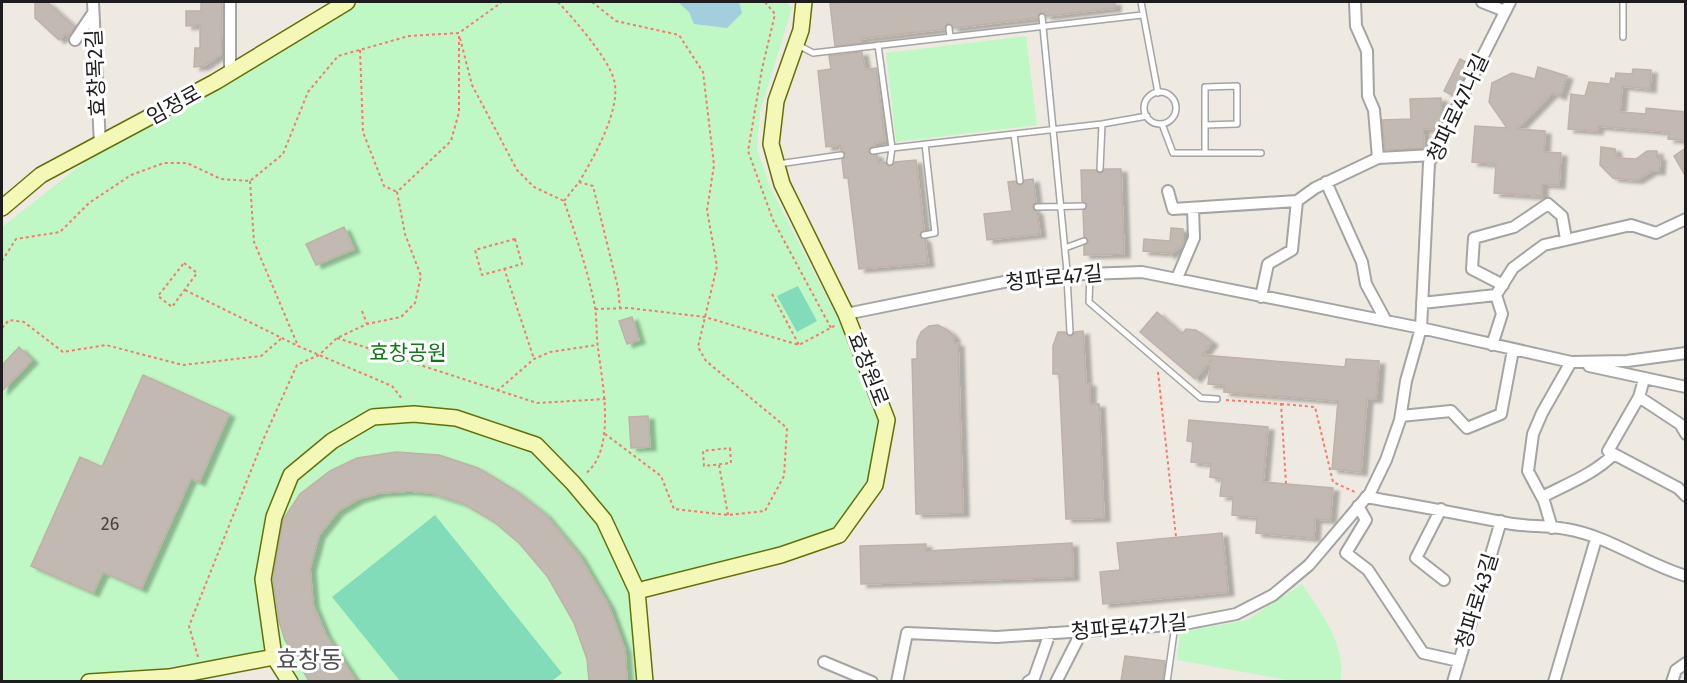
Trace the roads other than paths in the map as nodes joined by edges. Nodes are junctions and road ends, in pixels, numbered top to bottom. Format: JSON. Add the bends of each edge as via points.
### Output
{"nodes":[{"id":1,"x":230,"y":2,"type":"edge"},
{"id":2,"x":347,"y":2,"type":"edge"},
{"id":3,"x":804,"y":2,"type":"edge"},
{"id":4,"x":1141,"y":2,"type":"edge"},
{"id":5,"x":1354,"y":2,"type":"edge"},
{"id":6,"x":1482,"y":2,"type":"edge"},
{"id":7,"x":1623,"y":2,"type":"edge"},
{"id":8,"x":1508,"y":6,"type":"edge"},
{"id":9,"x":93,"y":7,"type":"edge"},
{"id":10,"x":1142,"y":15,"type":"junction"},
{"id":11,"x":1042,"y":17,"type":"dead end"},
{"id":12,"x":1043,"y":26,"type":"junction"},
{"id":13,"x":949,"y":28,"type":"dead end"},
{"id":14,"x":950,"y":37,"type":"junction"},
{"id":15,"x":1623,"y":37,"type":"dead end"},
{"id":16,"x":75,"y":40,"type":"dead end"},
{"id":17,"x":796,"y":44,"type":"junction"},
{"id":18,"x":878,"y":45,"type":"junction"},
{"id":19,"x":230,"y":73,"type":"junction"},
{"id":20,"x":1158,"y":93,"type":"junction"},
{"id":21,"x":1147,"y":116,"type":"junction"},
{"id":22,"x":1102,"y":124,"type":"junction"},
{"id":23,"x":1162,"y":124,"type":"junction"},
{"id":24,"x":1205,"y":125,"type":"junction"},
{"id":25,"x":1053,"y":130,"type":"junction"},
{"id":26,"x":1014,"y":134,"type":"junction"},
{"id":27,"x":926,"y":144,"type":"junction"},
{"id":28,"x":100,"y":145,"type":"junction"},
{"id":29,"x":892,"y":148,"type":"junction"},
{"id":30,"x":873,"y":151,"type":"dead end"},
{"id":31,"x":1204,"y":153,"type":"junction"},
{"id":32,"x":1261,"y":153,"type":"dead end"},
{"id":33,"x":842,"y":155,"type":"dead end"},
{"id":34,"x":1433,"y":155,"type":"junction"},
{"id":35,"x":1378,"y":158,"type":"junction"},
{"id":36,"x":890,"y":162,"type":"dead end"},
{"id":37,"x":777,"y":164,"type":"junction"},
{"id":38,"x":1100,"y":170,"type":"dead end"},
{"id":39,"x":1020,"y":181,"type":"dead end"},
{"id":40,"x":1326,"y":182,"type":"junction"},
{"id":41,"x":1168,"y":191,"type":"dead end"},
{"id":42,"x":1297,"y":201,"type":"junction"},
{"id":43,"x":1060,"y":206,"type":"junction"},
{"id":44,"x":1083,"y":206,"type":"dead end"},
{"id":45,"x":1036,"y":207,"type":"dead end"},
{"id":46,"x":2,"y":208,"type":"edge"},
{"id":47,"x":1193,"y":209,"type":"junction"},
{"id":48,"x":1686,"y":219,"type":"edge"},
{"id":49,"x":924,"y":235,"type":"dead end"},
{"id":50,"x":1566,"y":238,"type":"junction"},
{"id":51,"x":1084,"y":241,"type":"dead end"},
{"id":52,"x":1065,"y":248,"type":"junction"},
{"id":53,"x":1090,"y":272,"type":"junction"},
{"id":54,"x":1177,"y":278,"type":"junction"},
{"id":55,"x":1503,"y":285,"type":"junction"},
{"id":56,"x":1496,"y":295,"type":"junction"},
{"id":57,"x":1261,"y":297,"type":"junction"},
{"id":58,"x":1422,"y":303,"type":"junction"},
{"id":59,"x":846,"y":314,"type":"junction"},
{"id":60,"x":1386,"y":321,"type":"junction"},
{"id":61,"x":1421,"y":328,"type":"junction"},
{"id":62,"x":1070,"y":332,"type":"dead end"},
{"id":63,"x":1491,"y":345,"type":"junction"},
{"id":64,"x":1513,"y":350,"type":"junction"},
{"id":65,"x":1686,"y":353,"type":"edge"},
{"id":66,"x":1571,"y":362,"type":"junction"},
{"id":67,"x":1644,"y":379,"type":"junction"},
{"id":68,"x":1686,"y":387,"type":"edge"},
{"id":69,"x":1639,"y":397,"type":"junction"},
{"id":70,"x":1217,"y":399,"type":"road end"},
{"id":71,"x":1401,"y":416,"type":"junction"},
{"id":72,"x":1686,"y":434,"type":"edge"},
{"id":73,"x":1614,"y":454,"type":"junction"},
{"id":74,"x":1686,"y":496,"type":"edge"},
{"id":75,"x":1366,"y":497,"type":"junction"},
{"id":76,"x":1542,"y":497,"type":"junction"},
{"id":77,"x":1358,"y":506,"type":"junction"},
{"id":78,"x":1441,"y":509,"type":"junction"},
{"id":79,"x":1501,"y":521,"type":"junction"},
{"id":80,"x":1552,"y":528,"type":"junction"},
{"id":81,"x":1596,"y":539,"type":"junction"},
{"id":82,"x":1686,"y":576,"type":"edge"},
{"id":83,"x":1444,"y":580,"type":"dead end"},
{"id":84,"x":637,"y":591,"type":"junction"},
{"id":85,"x":1175,"y":625,"type":"junction"},
{"id":86,"x":1082,"y":631,"type":"junction"},
{"id":87,"x":1050,"y":633,"type":"junction"},
{"id":88,"x":274,"y":657,"type":"junction"},
{"id":89,"x":1459,"y":661,"type":"junction"},
{"id":90,"x":824,"y":662,"type":"dead end"},
{"id":91,"x":1686,"y":663,"type":"edge"},
{"id":92,"x":89,"y":681,"type":"edge"},
{"id":93,"x":290,"y":681,"type":"edge"},
{"id":94,"x":645,"y":681,"type":"edge"},
{"id":95,"x":872,"y":681,"type":"edge"},
{"id":96,"x":897,"y":681,"type":"edge"},
{"id":97,"x":1028,"y":681,"type":"edge"},
{"id":98,"x":1056,"y":681,"type":"edge"},
{"id":99,"x":1167,"y":681,"type":"edge"},
{"id":100,"x":1453,"y":681,"type":"edge"},
{"id":101,"x":1554,"y":681,"type":"edge"},
{"id":102,"x":1672,"y":681,"type":"edge"}],
"edges":[{"from":1,"to":19,"type":"street"},
{"from":2,"to":19,"type":"street","name":"임정로"},
{"from":3,"to":17,"type":"street","name":"효창원로"},
{"from":4,"to":10,"type":"lane"},
{"from":5,"to":35,"type":"street","via":[[1356,26],[1367,51],[1368,96],[1374,110]]},
{"from":6,"to":8,"type":"street"},
{"from":7,"to":15,"type":"lane"},
{"from":8,"to":34,"type":"street","name":"청파로47나길"},
{"from":9,"to":16,"type":"street"},
{"from":9,"to":28,"type":"street","name":"효창목2길"},
{"from":10,"to":12,"type":"lane"},
{"from":10,"to":20,"type":"lane"},
{"from":11,"to":12,"type":"lane"},
{"from":12,"to":14,"type":"lane"},
{"from":12,"to":25,"type":"lane"},
{"from":13,"to":14,"type":"lane"},
{"from":14,"to":18,"type":"lane"},
{"from":17,"to":18,"type":"lane","via":[[813,53]]},
{"from":17,"to":37,"type":"street","name":"효창원로","via":[[777,101],[771,144]]},
{"from":18,"to":29,"type":"lane"},
{"from":19,"to":28,"type":"street","name":"임정로"},
{"from":20,"to":21,"type":"lane","via":[[1148,99]]},
{"from":20,"to":23,"type":"lane","via":[[1172,97],[1176,106],[1174,116]]},
{"from":21,"to":22,"type":"lane"},
{"from":21,"to":23,"type":"lane"},
{"from":22,"to":25,"type":"lane"},
{"from":22,"to":38,"type":"lane"},
{"from":23,"to":31,"type":"lane","via":[[1173,153]]},
{"from":24,"to":24,"type":"lane","via":[[1238,124],[1238,86],[1205,87]]},
{"from":24,"to":31,"type":"lane"},
{"from":25,"to":26,"type":"lane"},
{"from":25,"to":43,"type":"lane"},
{"from":26,"to":27,"type":"lane"},
{"from":26,"to":39,"type":"lane"},
{"from":27,"to":29,"type":"lane"},
{"from":27,"to":49,"type":"lane","via":[[936,233]]},
{"from":28,"to":46,"type":"street","name":"임정로","via":[[41,175]]},
{"from":29,"to":30,"type":"lane"},
{"from":29,"to":36,"type":"lane"},
{"from":31,"to":32,"type":"lane"},
{"from":33,"to":37,"type":"lane"},
{"from":34,"to":35,"type":"street"},
{"from":34,"to":58,"type":"street","name":"청파로47나길","via":[[1429,163]]},
{"from":35,"to":40,"type":"street"},
{"from":37,"to":59,"type":"street","name":"효창원로","via":[[782,184]]},
{"from":40,"to":42,"type":"street"},
{"from":40,"to":60,"type":"street","via":[[1362,262],[1366,284]]},
{"from":41,"to":47,"type":"street","via":[[1173,209]]},
{"from":42,"to":47,"type":"street"},
{"from":42,"to":57,"type":"street","via":[[1292,250],[1268,264]]},
{"from":43,"to":44,"type":"lane"},
{"from":43,"to":45,"type":"lane"},
{"from":43,"to":52,"type":"lane"},
{"from":47,"to":54,"type":"street","via":[[1194,238]]},
{"from":48,"to":50,"type":"street","via":[[1656,233],[1631,225]]},
{"from":50,"to":55,"type":"street","via":[[1544,245],[1513,268]]},
{"from":50,"to":55,"type":"street","via":[[1562,216],[1548,204],[1514,227],[1474,238],[1472,269]]},
{"from":51,"to":52,"type":"lane"},
{"from":52,"to":62,"type":"lane"},
{"from":53,"to":54,"type":"street","name":"청파로47길","via":[[1142,272]]},
{"from":53,"to":59,"type":"street","name":"청파로47길","via":[[1033,276]]},
{"from":53,"to":70,"type":"lane","via":[[1089,303],[1201,398]]},
{"from":54,"to":57,"type":"street","name":"청파로47길"},
{"from":55,"to":56,"type":"street"},
{"from":56,"to":58,"type":"street"},
{"from":56,"to":63,"type":"street","via":[[1502,314]]},
{"from":57,"to":60,"type":"street","name":"청파로47길"},
{"from":58,"to":61,"type":"street","name":"청파로47나길"},
{"from":59,"to":84,"type":"street","name":"효창원로","via":[[888,420],[875,485],[839,535],[781,555]]},
{"from":60,"to":61,"type":"street","name":"청파로47길"},
{"from":61,"to":63,"type":"street","name":"청파로47길"},
{"from":61,"to":71,"type":"street","name":"청파로47가길"},
{"from":63,"to":64,"type":"street","name":"청파로47길"},
{"from":64,"to":66,"type":"street","name":"청파로47길"},
{"from":64,"to":71,"type":"street","via":[[1501,414],[1467,428],[1451,411]]},
{"from":65,"to":66,"type":"street","name":"청파로47길","via":[[1627,361]]},
{"from":66,"to":67,"type":"street"},
{"from":66,"to":76,"type":"street","via":[[1533,434],[1528,471]]},
{"from":67,"to":68,"type":"street"},
{"from":67,"to":69,"type":"street"},
{"from":69,"to":72,"type":"street","via":[[1680,424]]},
{"from":69,"to":73,"type":"street","via":[[1608,451]]},
{"from":71,"to":75,"type":"street","name":"청파로47가길","via":[[1386,460]]},
{"from":73,"to":74,"type":"street"},
{"from":73,"to":76,"type":"street","via":[[1598,470]]},
{"from":75,"to":77,"type":"street","name":"청파로47가길"},
{"from":75,"to":78,"type":"street"},
{"from":76,"to":80,"type":"street"},
{"from":77,"to":85,"type":"street","name":"청파로47가길","via":[[1309,565],[1273,595],[1236,614]]},
{"from":77,"to":89,"type":"street","via":[[1366,520],[1346,553],[1368,570],[1423,653]]},
{"from":78,"to":79,"type":"street"},
{"from":78,"to":83,"type":"street","name":"청파로43길","via":[[1416,558]]},
{"from":79,"to":80,"type":"street"},
{"from":79,"to":89,"type":"street","name":"청파로43길"},
{"from":80,"to":81,"type":"street"},
{"from":81,"to":82,"type":"street"},
{"from":81,"to":101,"type":"street"},
{"from":84,"to":88,"type":"street","via":[[604,520],[536,445],[456,418],[414,414],[373,417],[332,441],[291,475],[274,517],[263,579]]},
{"from":84,"to":94,"type":"street"},
{"from":85,"to":86,"type":"street","name":"청파로47가길"},
{"from":85,"to":99,"type":"lane"},
{"from":86,"to":87,"type":"street","name":"청파로47가길"},
{"from":86,"to":98,"type":"street"},
{"from":87,"to":96,"type":"street","name":"청파로47가길","via":[[997,637],[907,633]]},
{"from":87,"to":97,"type":"street","via":[[1034,678]]},
{"from":88,"to":92,"type":"street","via":[[169,678]]},
{"from":88,"to":93,"type":"street"},
{"from":89,"to":100,"type":"street","name":"청파로43길"},
{"from":90,"to":95,"type":"street"},
{"from":91,"to":102,"type":"street","via":[[1676,670]]}]}
